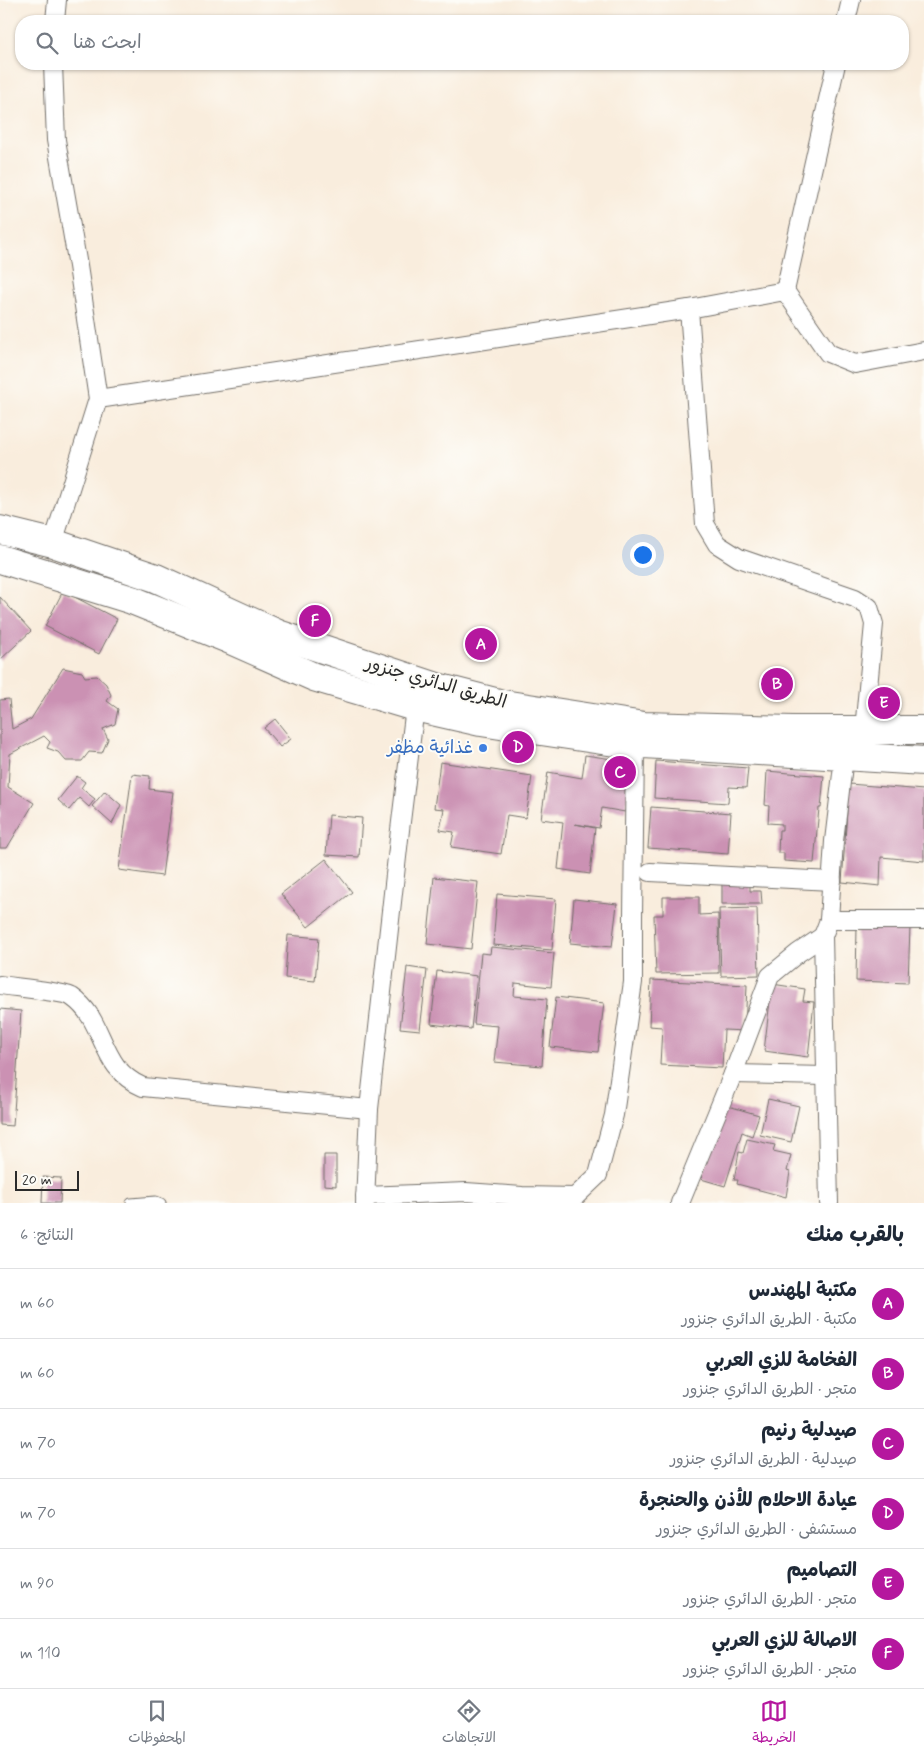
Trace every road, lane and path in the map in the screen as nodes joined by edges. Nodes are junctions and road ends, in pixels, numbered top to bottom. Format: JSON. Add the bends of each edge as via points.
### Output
{"nodes":[{"id":1,"x":57,"y":0,"type":"edge"},
{"id":2,"x":851,"y":0,"type":"edge"},
{"id":3,"x":56,"y":15,"type":"edge"},
{"id":4,"x":847,"y":15,"type":"edge"},
{"id":5,"x":53,"y":70,"type":"edge"},
{"id":6,"x":835,"y":70,"type":"edge"},
{"id":7,"x":785,"y":291,"type":"junction"},
{"id":8,"x":689,"y":309,"type":"junction"},
{"id":9,"x":924,"y":351,"type":"edge"},
{"id":10,"x":98,"y":399,"type":"junction"},
{"id":11,"x":0,"y":530,"type":"edge"},
{"id":12,"x":54,"y":543,"type":"junction"},
{"id":13,"x":0,"y":559,"type":"edge"},
{"id":14,"x":415,"y":707,"type":"junction"},
{"id":15,"x":864,"y":730,"type":"junction"},
{"id":16,"x":924,"y":730,"type":"edge"},
{"id":17,"x":635,"y":745,"type":"junction"},
{"id":18,"x":844,"y":757,"type":"junction"},
{"id":19,"x":924,"y":761,"type":"edge"},
{"id":20,"x":650,"y":872,"type":"dead end"},
{"id":21,"x":832,"y":881,"type":"junction"},
{"id":22,"x":924,"y":920,"type":"edge"},
{"id":23,"x":826,"y":928,"type":"junction"},
{"id":24,"x":0,"y":985,"type":"edge"},
{"id":25,"x":733,"y":1074,"type":"junction"},
{"id":26,"x":826,"y":1076,"type":"junction"},
{"id":27,"x":369,"y":1109,"type":"junction"},
{"id":28,"x":365,"y":1199,"type":"edge"},
{"id":29,"x":131,"y":1203,"type":"edge"},
{"id":30,"x":161,"y":1203,"type":"edge"},
{"id":31,"x":680,"y":1203,"type":"edge"},
{"id":32,"x":829,"y":1203,"type":"edge"}],
"edges":[{"from":1,"to":3,"type":"street"},
{"from":2,"to":4,"type":"street"},
{"from":5,"to":10,"type":"street","via":[[56,140]]},
{"from":6,"to":7,"type":"street"},
{"from":7,"to":8,"type":"street"},
{"from":7,"to":9,"type":"street","via":[[828,353],[855,364]]},
{"from":8,"to":10,"type":"street"},
{"from":8,"to":15,"type":"street","via":[[705,524],[717,544],[739,558],[855,598],[869,607],[874,624]]},
{"from":10,"to":12,"type":"street"},
{"from":11,"to":12,"type":"main road","name":"الطريق الدائري جنزور"},
{"from":12,"to":15,"type":"main road","name":"الطريق الدائري جنزور","via":[[156,578],[278,634],[437,687],[503,704],[644,726]]},
{"from":13,"to":14,"type":"main road","name":"الطريق الدائري جنزور","via":[[132,600],[314,677]]},
{"from":14,"to":17,"type":"main road","name":"الطريق الدائري جنزور","via":[[481,722]]},
{"from":14,"to":27,"type":"street"},
{"from":15,"to":16,"type":"main road","name":"الطريق الدائري جنزور"},
{"from":17,"to":18,"type":"main road","name":"الطريق الدائري جنزور"},
{"from":17,"to":28,"type":"street","via":[[634,982],[614,1115],[598,1175],[575,1197],[466,1192]]},
{"from":18,"to":19,"type":"main road","name":"الطريق الدائري جنزور"},
{"from":18,"to":21,"type":"street"},
{"from":20,"to":21,"type":"street"},
{"from":21,"to":23,"type":"street"},
{"from":22,"to":23,"type":"street"},
{"from":23,"to":25,"type":"street","via":[[770,976]]},
{"from":23,"to":26,"type":"street"},
{"from":24,"to":27,"type":"street","via":[[70,995],[90,1015],[118,1071],[143,1087]]},
{"from":25,"to":26,"type":"street"},
{"from":25,"to":31,"type":"street"},
{"from":26,"to":32,"type":"street"},
{"from":27,"to":28,"type":"street"},
{"from":29,"to":30,"type":"lane"}]}
